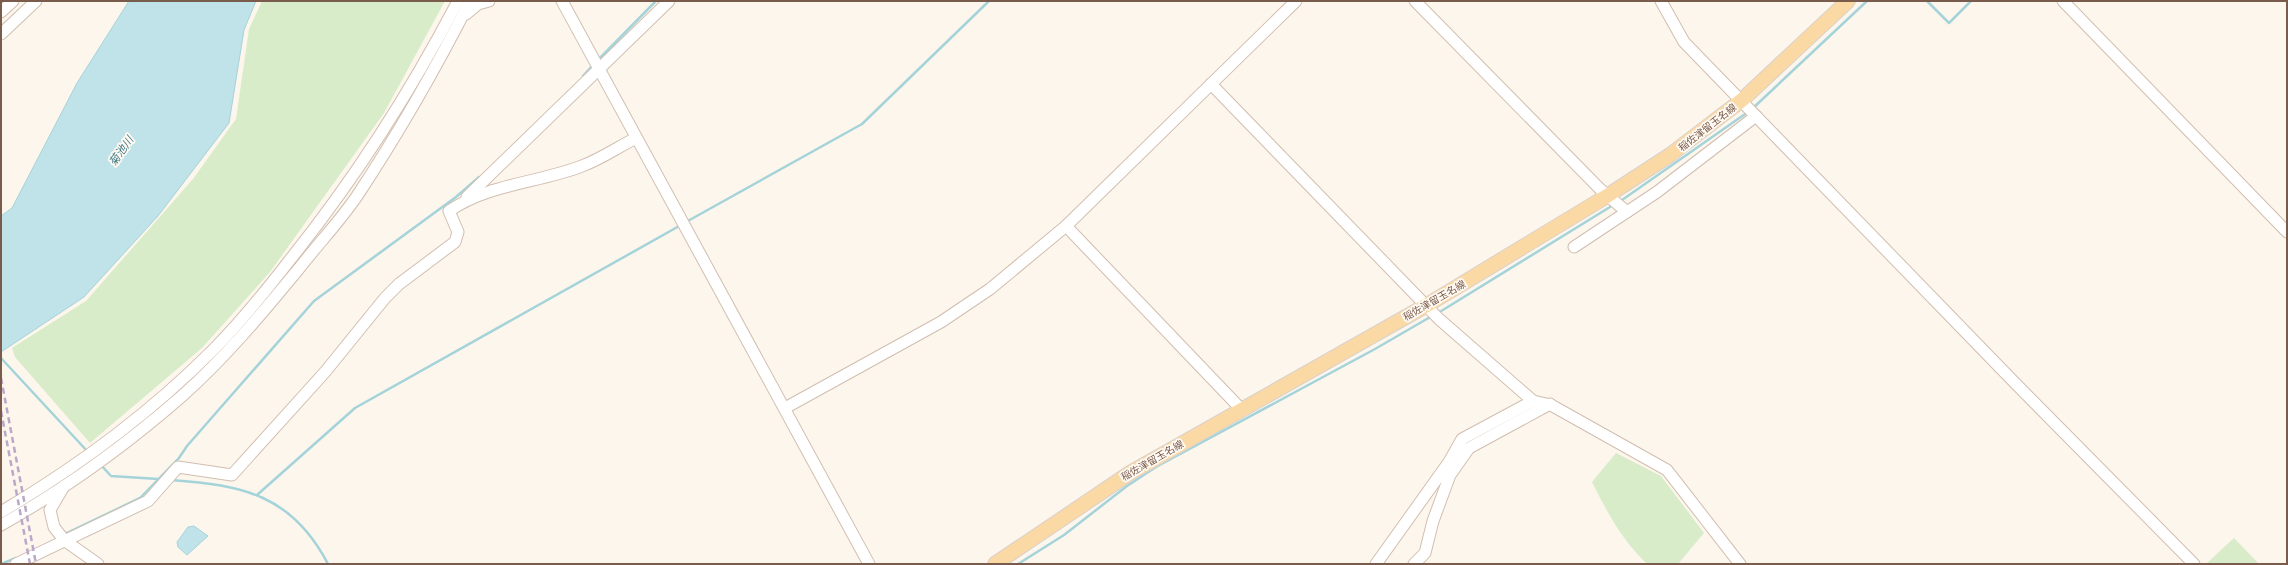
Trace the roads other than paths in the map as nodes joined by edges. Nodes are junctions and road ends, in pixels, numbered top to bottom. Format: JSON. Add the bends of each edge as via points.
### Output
{"nodes":[{"id":1,"x":13,"y":1,"type":"edge"},
{"id":2,"x":36,"y":1,"type":"edge"},
{"id":3,"x":458,"y":1,"type":"edge"},
{"id":4,"x":470,"y":1,"type":"edge"},
{"id":5,"x":489,"y":1,"type":"edge"},
{"id":6,"x":562,"y":1,"type":"edge"},
{"id":7,"x":669,"y":1,"type":"edge"},
{"id":8,"x":1296,"y":1,"type":"edge"},
{"id":9,"x":1415,"y":1,"type":"edge"},
{"id":10,"x":1661,"y":1,"type":"edge"},
{"id":11,"x":1848,"y":1,"type":"edge"},
{"id":12,"x":2063,"y":1,"type":"edge"},
{"id":13,"x":1,"y":12,"type":"edge"},
{"id":14,"x":461,"y":18,"type":"junction"},
{"id":15,"x":1,"y":34,"type":"edge"},
{"id":16,"x":598,"y":69,"type":"junction"},
{"id":17,"x":1211,"y":84,"type":"junction"},
{"id":18,"x":1743,"y":100,"type":"junction"},
{"id":19,"x":1756,"y":116,"type":"junction"},
{"id":20,"x":636,"y":138,"type":"junction"},
{"id":21,"x":1607,"y":196,"type":"junction"},
{"id":22,"x":462,"y":202,"type":"junction"},
{"id":23,"x":1627,"y":212,"type":"junction"},
{"id":24,"x":1066,"y":226,"type":"junction"},
{"id":25,"x":2287,"y":232,"type":"edge"},
{"id":26,"x":1574,"y":247,"type":"dead end"},
{"id":27,"x":1429,"y":307,"type":"junction"},
{"id":28,"x":1533,"y":401,"type":"junction"},
{"id":29,"x":1550,"y":404,"type":"junction"},
{"id":30,"x":785,"y":408,"type":"junction"},
{"id":31,"x":1241,"y":409,"type":"junction"},
{"id":32,"x":65,"y":484,"type":"junction"},
{"id":33,"x":1,"y":512,"type":"edge"},
{"id":34,"x":1,"y":525,"type":"edge"},
{"id":35,"x":64,"y":540,"type":"junction"},
{"id":36,"x":16,"y":564,"type":"edge"},
{"id":37,"x":98,"y":564,"type":"edge"},
{"id":38,"x":869,"y":564,"type":"edge"},
{"id":39,"x":995,"y":564,"type":"edge"},
{"id":40,"x":1376,"y":564,"type":"edge"},
{"id":41,"x":1414,"y":564,"type":"edge"},
{"id":42,"x":1740,"y":564,"type":"edge"},
{"id":43,"x":2194,"y":564,"type":"edge"}],
"edges":[{"from":1,"to":13,"type":"street"},
{"from":2,"to":15,"type":"street"},
{"from":3,"to":33,"type":"street","via":[[408,92],[363,162],[324,218],[261,297],[212,351],[135,420],[58,477]]},
{"from":4,"to":14,"type":"street"},
{"from":5,"to":14,"type":"street","via":[[478,4]]},
{"from":6,"to":16,"type":"street"},
{"from":7,"to":16,"type":"street"},
{"from":8,"to":17,"type":"street"},
{"from":9,"to":21,"type":"street"},
{"from":10,"to":18,"type":"street","via":[[1684,42]]},
{"from":11,"to":18,"type":"main road","name":"稲佐津留玉名線"},
{"from":12,"to":25,"type":"street"},
{"from":14,"to":32,"type":"street","via":[[397,133],[356,198],[273,299],[235,343],[182,395]]},
{"from":16,"to":20,"type":"street"},
{"from":16,"to":22,"type":"street"},
{"from":17,"to":24,"type":"street"},
{"from":17,"to":27,"type":"street"},
{"from":18,"to":19,"type":"street"},
{"from":18,"to":21,"type":"main road","name":"稲佐津留玉名線","via":[[1670,155]]},
{"from":19,"to":23,"type":"street"},
{"from":19,"to":43,"type":"street","via":[[2019,388]]},
{"from":20,"to":22,"type":"street","via":[[582,166],[484,193]]},
{"from":20,"to":30,"type":"street"},
{"from":21,"to":23,"type":"street"},
{"from":21,"to":27,"type":"main road","name":"稲佐津留玉名線"},
{"from":22,"to":35,"type":"street","via":[[449,212],[458,232],[456,242],[399,284],[385,298],[325,372],[232,475],[178,467],[148,501]]},
{"from":23,"to":26,"type":"street"},
{"from":24,"to":30,"type":"street","via":[[990,289],[941,322]]},
{"from":24,"to":31,"type":"street"},
{"from":27,"to":28,"type":"street","via":[[1439,319]]},
{"from":27,"to":31,"type":"main road","name":"稲佐津留玉名線"},
{"from":28,"to":29,"type":"street"},
{"from":28,"to":40,"type":"street","via":[[1462,439],[1449,462]]},
{"from":29,"to":41,"type":"street","via":[[1469,448],[1450,475],[1433,521],[1425,553]]},
{"from":29,"to":42,"type":"street","via":[[1667,470]]},
{"from":30,"to":38,"type":"street"},
{"from":31,"to":39,"type":"main road","name":"稲佐津留玉名線","via":[[1130,473]]},
{"from":32,"to":34,"type":"street"},
{"from":32,"to":35,"type":"street","via":[[50,510],[54,527]]},
{"from":35,"to":36,"type":"street"},
{"from":35,"to":37,"type":"street"}]}
